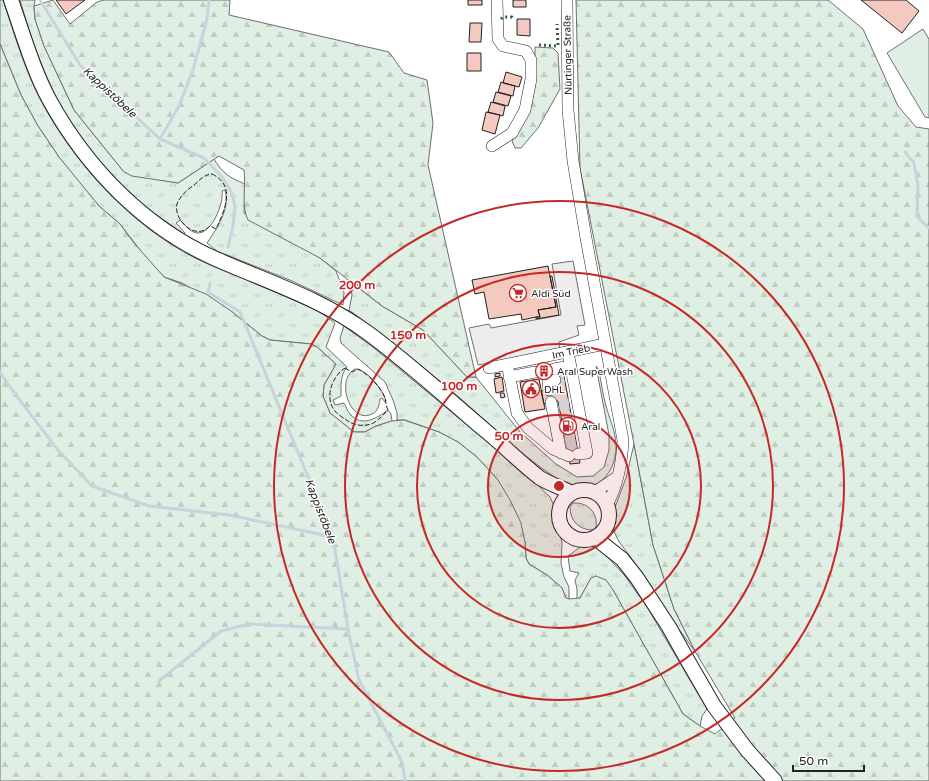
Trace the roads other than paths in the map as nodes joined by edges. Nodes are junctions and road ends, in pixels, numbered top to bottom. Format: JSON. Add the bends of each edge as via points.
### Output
{"nodes":[{"id":1,"x":11,"y":0,"type":"edge"},
{"id":2,"x":497,"y":0,"type":"edge"},
{"id":3,"x":567,"y":0,"type":"edge"},
{"id":4,"x":492,"y":146,"type":"dead end"},
{"id":5,"x":605,"y":344,"type":"junction"},
{"id":6,"x":568,"y":352,"type":"junction"},
{"id":7,"x":507,"y":364,"type":"junction"},
{"id":8,"x":489,"y":368,"type":"dead end"},
{"id":9,"x":554,"y":369,"type":"dead end"},
{"id":10,"x":535,"y":372,"type":"dead end"},
{"id":11,"x":509,"y":377,"type":"junction"},
{"id":12,"x":565,"y":381,"type":"junction"},
{"id":13,"x":562,"y":404,"type":"junction"},
{"id":14,"x":567,"y":419,"type":"junction"},
{"id":15,"x":570,"y":443,"type":"junction"},
{"id":16,"x":617,"y":477,"type":"junction"},
{"id":17,"x":541,"y":478,"type":"junction"},
{"id":18,"x":595,"y":492,"type":"junction"},
{"id":19,"x":572,"y":493,"type":"junction"},
{"id":20,"x":607,"y":504,"type":"junction"},
{"id":21,"x":560,"y":508,"type":"junction"},
{"id":22,"x":601,"y":532,"type":"junction"},
{"id":23,"x":775,"y":781,"type":"edge"}],
"edges":[{"from":1,"to":17,"type":"main road","via":[[36,70],[65,126],[82,151],[130,203],[181,240],[214,258],[331,308],[370,334]]},
{"from":2,"to":4,"type":"street","via":[[498,39],[503,46],[526,51],[531,60],[531,78],[525,110],[512,133]]},
{"from":3,"to":5,"type":"street","name":"Nürtinger Straße","via":[[568,110],[573,161]]},
{"from":5,"to":6,"type":"street","name":"Im Trieb"},
{"from":5,"to":16,"type":"street","name":"Nürtinger Straße","via":[[623,440],[622,461]]},
{"from":6,"to":7,"type":"street","name":"Im Trieb"},
{"from":6,"to":12,"type":"street"},
{"from":7,"to":8,"type":"street","name":"Im Trieb"},
{"from":7,"to":11,"type":"street"},
{"from":9,"to":12,"type":"street"},
{"from":10,"to":11,"type":"street"},
{"from":11,"to":15,"type":"street","via":[[517,413],[528,428],[553,449]]},
{"from":12,"to":13,"type":"street"},
{"from":13,"to":14,"type":"street"},
{"from":13,"to":14,"type":"street"},
{"from":14,"to":15,"type":"street"},
{"from":14,"to":15,"type":"street"},
{"from":16,"to":18,"type":"street"},
{"from":16,"to":20,"type":"street","name":"Nürtinger Straße"},
{"from":17,"to":19,"type":"main road"},
{"from":17,"to":21,"type":"main road"},
{"from":18,"to":19,"type":"main road","via":[[579,490]]},
{"from":18,"to":20,"type":"main road"},
{"from":19,"to":21,"type":"main road"},
{"from":20,"to":22,"type":"main road","via":[[608,517]]},
{"from":21,"to":22,"type":"main road","via":[[562,524],[569,535],[589,539]]},
{"from":22,"to":23,"type":"main road","via":[[603,544],[622,559],[669,627],[714,706],[746,750]]}]}
